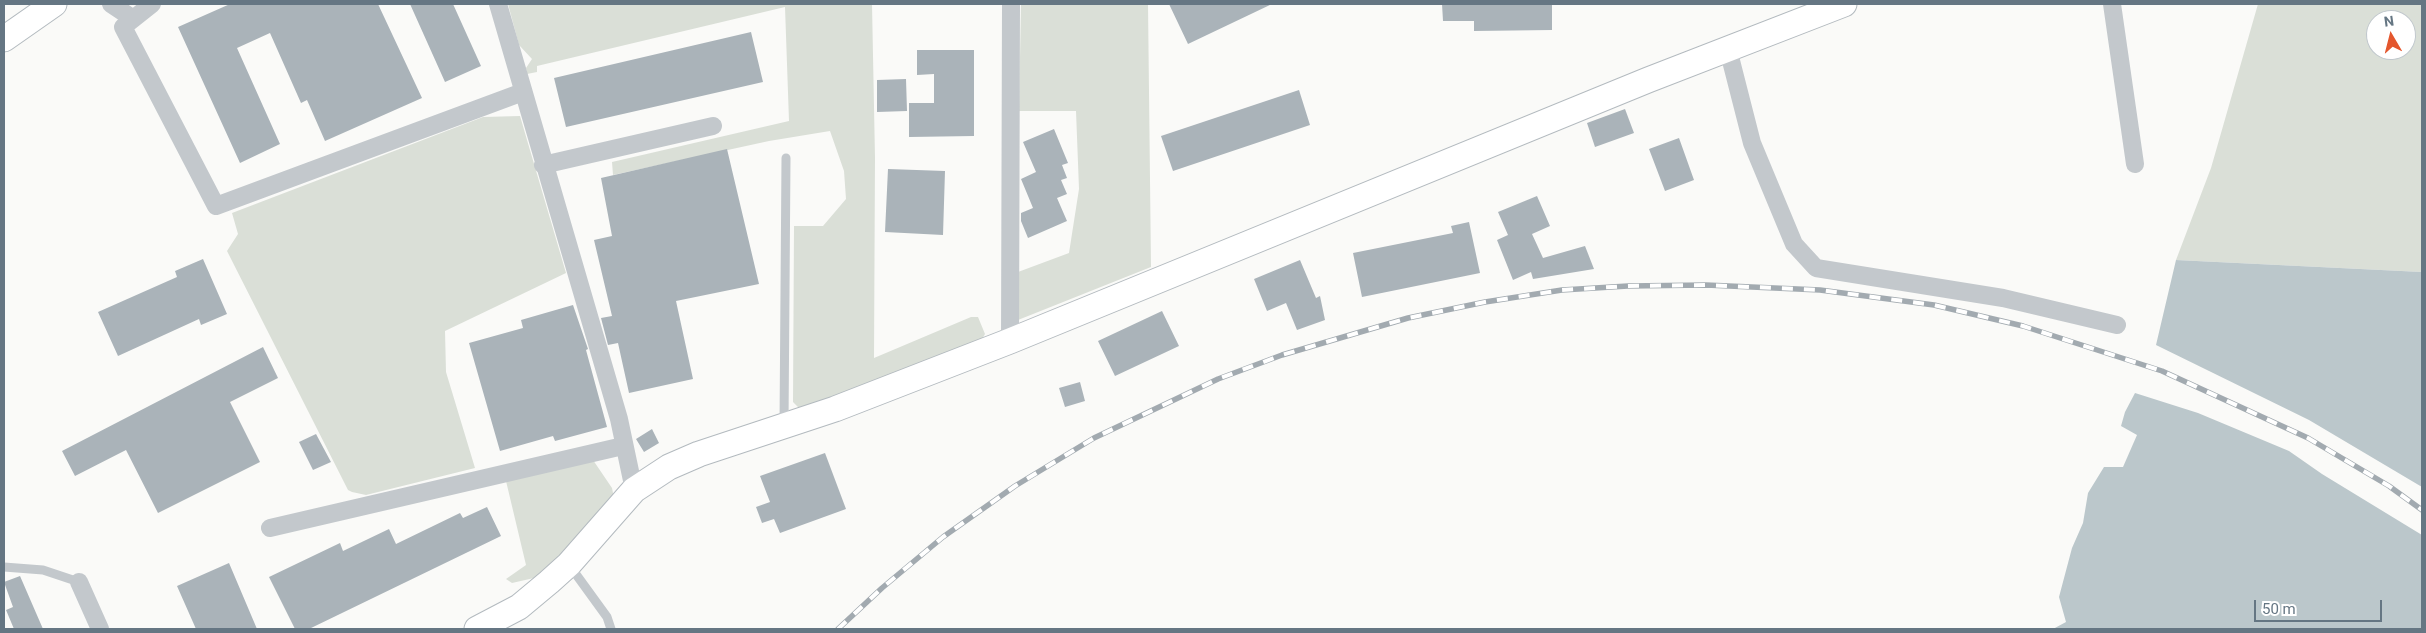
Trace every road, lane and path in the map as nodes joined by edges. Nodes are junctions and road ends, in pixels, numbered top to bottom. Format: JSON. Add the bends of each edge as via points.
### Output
{"nodes":[{"id":1,"x":54,"y":4,"type":"edge"},
{"id":2,"x":111,"y":4,"type":"edge"},
{"id":3,"x":152,"y":4,"type":"edge"},
{"id":4,"x":498,"y":4,"type":"edge"},
{"id":5,"x":1011,"y":4,"type":"edge"},
{"id":6,"x":1844,"y":4,"type":"edge"},
{"id":7,"x":2112,"y":4,"type":"edge"},
{"id":8,"x":131,"y":11,"type":"edge"},
{"id":9,"x":4,"y":39,"type":"edge"},
{"id":10,"x":1728,"y":49,"type":"junction"},
{"id":11,"x":523,"y":92,"type":"junction"},
{"id":12,"x":713,"y":126,"type":"dead end"},
{"id":13,"x":786,"y":158,"type":"dead end"},
{"id":14,"x":2135,"y":164,"type":"dead end"},
{"id":15,"x":543,"y":166,"type":"junction"},
{"id":16,"x":2117,"y":325,"type":"dead end"},
{"id":17,"x":1010,"y":341,"type":"junction"},
{"id":18,"x":784,"y":426,"type":"junction"},
{"id":19,"x":623,"y":446,"type":"junction"},
{"id":20,"x":634,"y":490,"type":"junction"},
{"id":21,"x":270,"y":528,"type":"dead end"},
{"id":22,"x":568,"y":564,"type":"junction"},
{"id":23,"x":4,"y":567,"type":"edge"},
{"id":24,"x":79,"y":582,"type":"joint"},
{"id":25,"x":100,"y":629,"type":"edge"},
{"id":26,"x":477,"y":629,"type":"edge"},
{"id":27,"x":611,"y":629,"type":"edge"}],
"edges":[{"from":1,"to":9,"type":"street"},
{"from":2,"to":8,"type":"street"},
{"from":3,"to":8,"type":"street"},
{"from":4,"to":11,"type":"street"},
{"from":5,"to":17,"type":"street"},
{"from":6,"to":10,"type":"street"},
{"from":7,"to":14,"type":"street"},
{"from":8,"to":11,"type":"street","via":[[123,27],[216,206]]},
{"from":10,"to":16,"type":"street","via":[[1752,144],[1794,244],[1816,268],[2003,298]]},
{"from":10,"to":17,"type":"street"},
{"from":11,"to":15,"type":"street"},
{"from":12,"to":15,"type":"street"},
{"from":13,"to":18,"type":"lane"},
{"from":15,"to":19,"type":"street","via":[[619,420]]},
{"from":17,"to":18,"type":"street","via":[[835,410]]},
{"from":18,"to":20,"type":"street","via":[[691,457]]},
{"from":19,"to":20,"type":"street"},
{"from":19,"to":21,"type":"street"},
{"from":20,"to":22,"type":"street"},
{"from":22,"to":26,"type":"street","via":[[519,607]]},
{"from":22,"to":27,"type":"lane","via":[[607,617]]},
{"from":23,"to":24,"type":"lane","via":[[43,570]]},
{"from":24,"to":25,"type":"street"}]}
